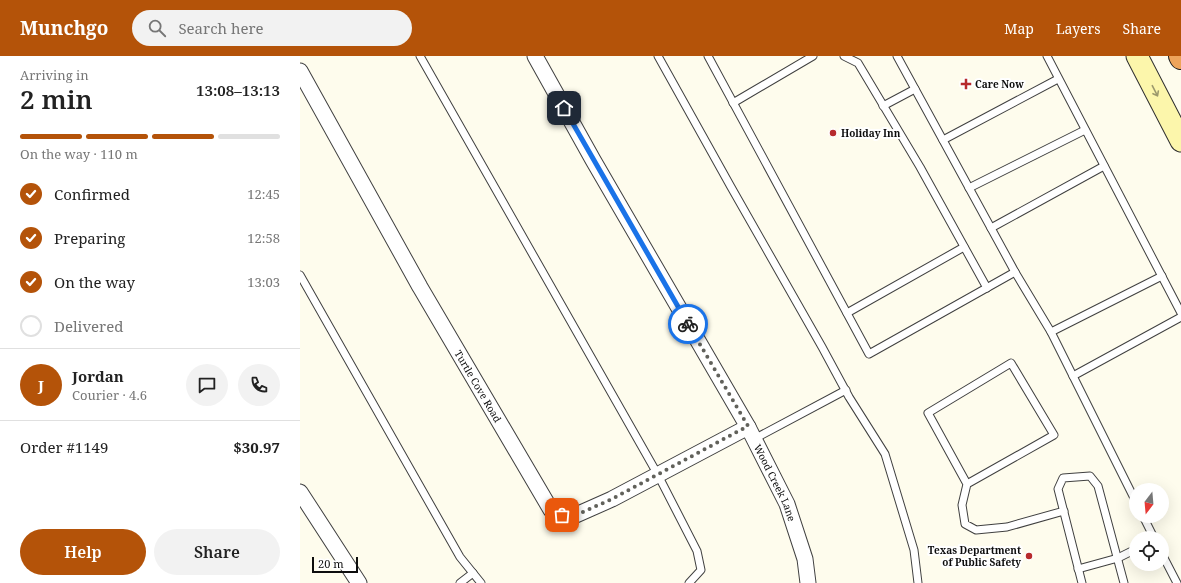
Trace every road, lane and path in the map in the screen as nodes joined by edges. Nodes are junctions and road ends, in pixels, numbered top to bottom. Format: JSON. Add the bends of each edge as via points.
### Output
{"nodes":[{"id":1,"x":420,"y":56,"type":"edge"},
{"id":2,"x":535,"y":56,"type":"edge"},
{"id":3,"x":658,"y":56,"type":"edge"},
{"id":4,"x":717,"y":56,"type":"edge"},
{"id":5,"x":813,"y":56,"type":"edge"},
{"id":6,"x":844,"y":56,"type":"edge"},
{"id":7,"x":897,"y":56,"type":"edge"},
{"id":8,"x":1046,"y":56,"type":"edge"},
{"id":9,"x":1137,"y":56,"type":"edge"},
{"id":10,"x":709,"y":58,"type":"edge"},
{"id":11,"x":300,"y":71,"type":"edge"},
{"id":12,"x":1058,"y":79,"type":"junction"},
{"id":13,"x":915,"y":89,"type":"junction"},
{"id":14,"x":734,"y":103,"type":"junction"},
{"id":15,"x":884,"y":106,"type":"junction"},
{"id":16,"x":1085,"y":130,"type":"junction"},
{"id":17,"x":943,"y":140,"type":"junction"},
{"id":18,"x":1181,"y":141,"type":"edge"},
{"id":19,"x":1104,"y":166,"type":"junction"},
{"id":20,"x":969,"y":188,"type":"junction"},
{"id":21,"x":991,"y":228,"type":"junction"},
{"id":22,"x":964,"y":247,"type":"junction"},
{"id":23,"x":1015,"y":272,"type":"junction"},
{"id":24,"x":300,"y":275,"type":"edge"},
{"id":25,"x":1162,"y":276,"type":"junction"},
{"id":26,"x":987,"y":288,"type":"junction"},
{"id":27,"x":847,"y":313,"type":"junction"},
{"id":28,"x":1181,"y":313,"type":"edge"},
{"id":29,"x":1181,"y":316,"type":"edge"},
{"id":30,"x":1051,"y":332,"type":"junction"},
{"id":31,"x":1073,"y":376,"type":"junction"},
{"id":32,"x":846,"y":390,"type":"junction"},
{"id":33,"x":751,"y":433,"type":"junction"},
{"id":34,"x":658,"y":475,"type":"junction"},
{"id":35,"x":967,"y":484,"type":"junction"},
{"id":36,"x":1129,"y":488,"type":"edge"},
{"id":37,"x":300,"y":492,"type":"edge"},
{"id":38,"x":1064,"y":511,"type":"junction"},
{"id":39,"x":1129,"y":552,"type":"edge"},
{"id":40,"x":1118,"y":558,"type":"junction"},
{"id":41,"x":1169,"y":568,"type":"edge"},
{"id":42,"x":1078,"y":570,"type":"junction"},
{"id":43,"x":473,"y":573,"type":"junction"},
{"id":44,"x":359,"y":583,"type":"edge"},
{"id":45,"x":460,"y":583,"type":"edge"},
{"id":46,"x":481,"y":583,"type":"edge"},
{"id":47,"x":689,"y":583,"type":"edge"},
{"id":48,"x":808,"y":583,"type":"edge"},
{"id":49,"x":918,"y":583,"type":"edge"},
{"id":50,"x":1082,"y":583,"type":"edge"},
{"id":51,"x":1124,"y":583,"type":"edge"},
{"id":52,"x":1177,"y":583,"type":"edge"}],
"edges":[{"from":1,"to":34,"type":"lane"},
{"from":2,"to":33,"type":"street","name":"Wood Creek Lane"},
{"from":3,"to":32,"type":"lane"},
{"from":4,"to":10,"type":"lane"},
{"from":5,"to":14,"type":"lane"},
{"from":6,"to":15,"type":"lane","via":[[858,63]]},
{"from":7,"to":13,"type":"lane"},
{"from":8,"to":12,"type":"lane"},
{"from":9,"to":18,"type":"main road","one_way":true},
{"from":10,"to":14,"type":"lane"},
{"from":11,"to":34,"type":"street","name":"Turtle Cove Road","via":[[420,287],[551,510],[562,515],[576,515]]},
{"from":12,"to":16,"type":"lane"},
{"from":12,"to":17,"type":"lane"},
{"from":13,"to":15,"type":"lane"},
{"from":13,"to":17,"type":"lane"},
{"from":14,"to":27,"type":"lane"},
{"from":15,"to":22,"type":"lane"},
{"from":16,"to":19,"type":"lane"},
{"from":16,"to":20,"type":"lane"},
{"from":17,"to":20,"type":"lane"},
{"from":19,"to":21,"type":"lane"},
{"from":19,"to":25,"type":"lane"},
{"from":20,"to":21,"type":"lane"},
{"from":21,"to":23,"type":"lane"},
{"from":22,"to":26,"type":"lane"},
{"from":22,"to":27,"type":"lane"},
{"from":23,"to":26,"type":"lane"},
{"from":23,"to":30,"type":"lane"},
{"from":24,"to":43,"type":"lane","via":[[460,557]]},
{"from":25,"to":28,"type":"lane"},
{"from":25,"to":30,"type":"lane"},
{"from":26,"to":27,"type":"lane","via":[[869,354]]},
{"from":29,"to":31,"type":"lane"},
{"from":30,"to":31,"type":"lane"},
{"from":31,"to":36,"type":"lane"},
{"from":32,"to":33,"type":"lane"},
{"from":32,"to":49,"type":"lane","via":[[885,454],[914,550]]},
{"from":33,"to":34,"type":"street","name":"Turtle Cove Road"},
{"from":33,"to":48,"type":"street","name":"Wood Creek Lane","via":[[787,504],[805,559]]},
{"from":34,"to":47,"type":"lane","via":[[697,551],[701,570]]},
{"from":35,"to":35,"type":"lane","via":[[1054,435],[1011,363],[928,413]]},
{"from":35,"to":38,"type":"lane","via":[[962,506],[966,524],[976,530],[1007,527]]},
{"from":37,"to":44,"type":"street"},
{"from":38,"to":40,"type":"lane","via":[[1058,489],[1063,478],[1090,476],[1098,486]]},
{"from":38,"to":42,"type":"lane"},
{"from":39,"to":40,"type":"lane"},
{"from":40,"to":42,"type":"lane"},
{"from":40,"to":51,"type":"lane"},
{"from":41,"to":52,"type":"lane"},
{"from":42,"to":50,"type":"lane"},
{"from":43,"to":45,"type":"lane"},
{"from":43,"to":46,"type":"lane"}]}
